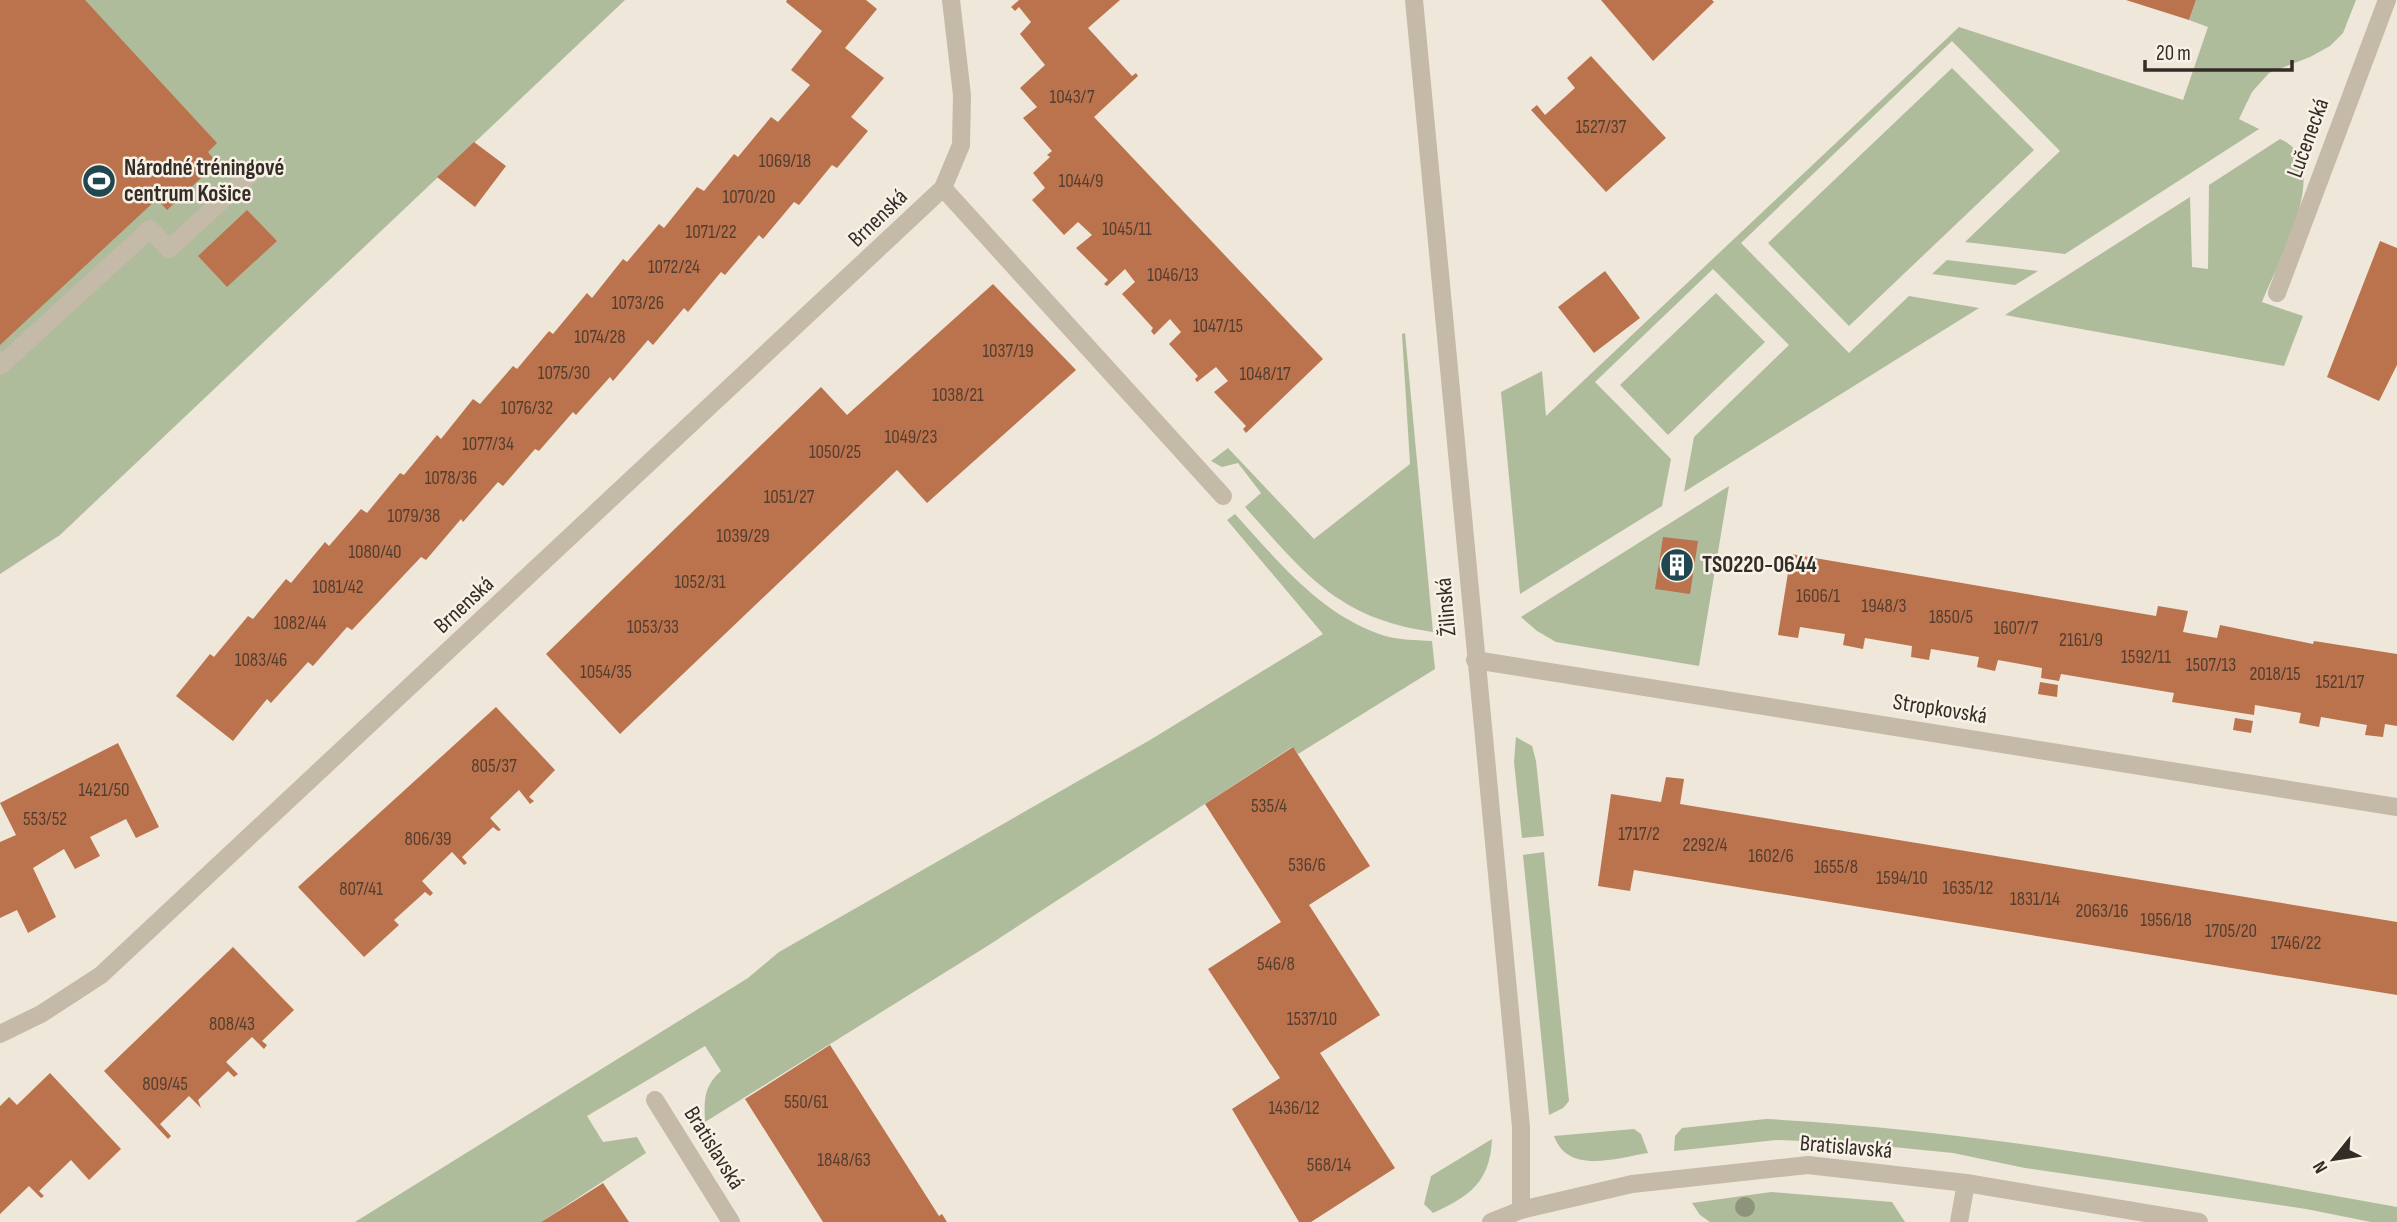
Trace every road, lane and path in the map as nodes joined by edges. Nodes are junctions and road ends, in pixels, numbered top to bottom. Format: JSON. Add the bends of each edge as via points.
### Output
{"nodes":[{"id":1,"x":951,"y":0,"type":"edge"},
{"id":2,"x":1414,"y":0,"type":"edge"},
{"id":3,"x":2386,"y":0,"type":"edge"},
{"id":4,"x":255,"y":170,"type":"dead end"},
{"id":5,"x":943,"y":188,"type":"junction"},
{"id":6,"x":2277,"y":293,"type":"dead end"},
{"id":7,"x":0,"y":366,"type":"edge"},
{"id":8,"x":1223,"y":496,"type":"dead end"},
{"id":9,"x":1475,"y":660,"type":"junction"},
{"id":10,"x":2397,"y":807,"type":"edge"},
{"id":11,"x":0,"y":1034,"type":"edge"},
{"id":12,"x":655,"y":1100,"type":"dead end"},
{"id":13,"x":1966,"y":1183,"type":"junction"},
{"id":14,"x":1521,"y":1210,"type":"junction"},
{"id":15,"x":731,"y":1222,"type":"edge"},
{"id":16,"x":1491,"y":1222,"type":"edge"},
{"id":17,"x":1959,"y":1222,"type":"edge"},
{"id":18,"x":2199,"y":1222,"type":"edge"}],
"edges":[{"from":1,"to":5,"type":"street","name":"Brnenská","via":[[962,95],[961,145]]},
{"from":2,"to":9,"type":"street","name":"Žilinská"},
{"from":3,"to":6,"type":"street","name":"Lučenecká"},
{"from":4,"to":7,"type":"street","via":[[169,249],[150,229]]},
{"from":5,"to":8,"type":"street","name":"Brnenská"},
{"from":5,"to":11,"type":"street","name":"Brnenská","via":[[111,966],[41,1014]]},
{"from":9,"to":10,"type":"street","name":"Stropkovská"},
{"from":9,"to":14,"type":"street","name":"Žilinská","via":[[1521,1127]]},
{"from":12,"to":15,"type":"street","name":"Bratislavská"},
{"from":13,"to":14,"type":"street","name":"Bratislavská","via":[[1808,1165],[1632,1184]]},
{"from":13,"to":17,"type":"street"},
{"from":13,"to":18,"type":"street","name":"Bratislavská"},
{"from":14,"to":16,"type":"street","name":"Bratislavská"}]}
